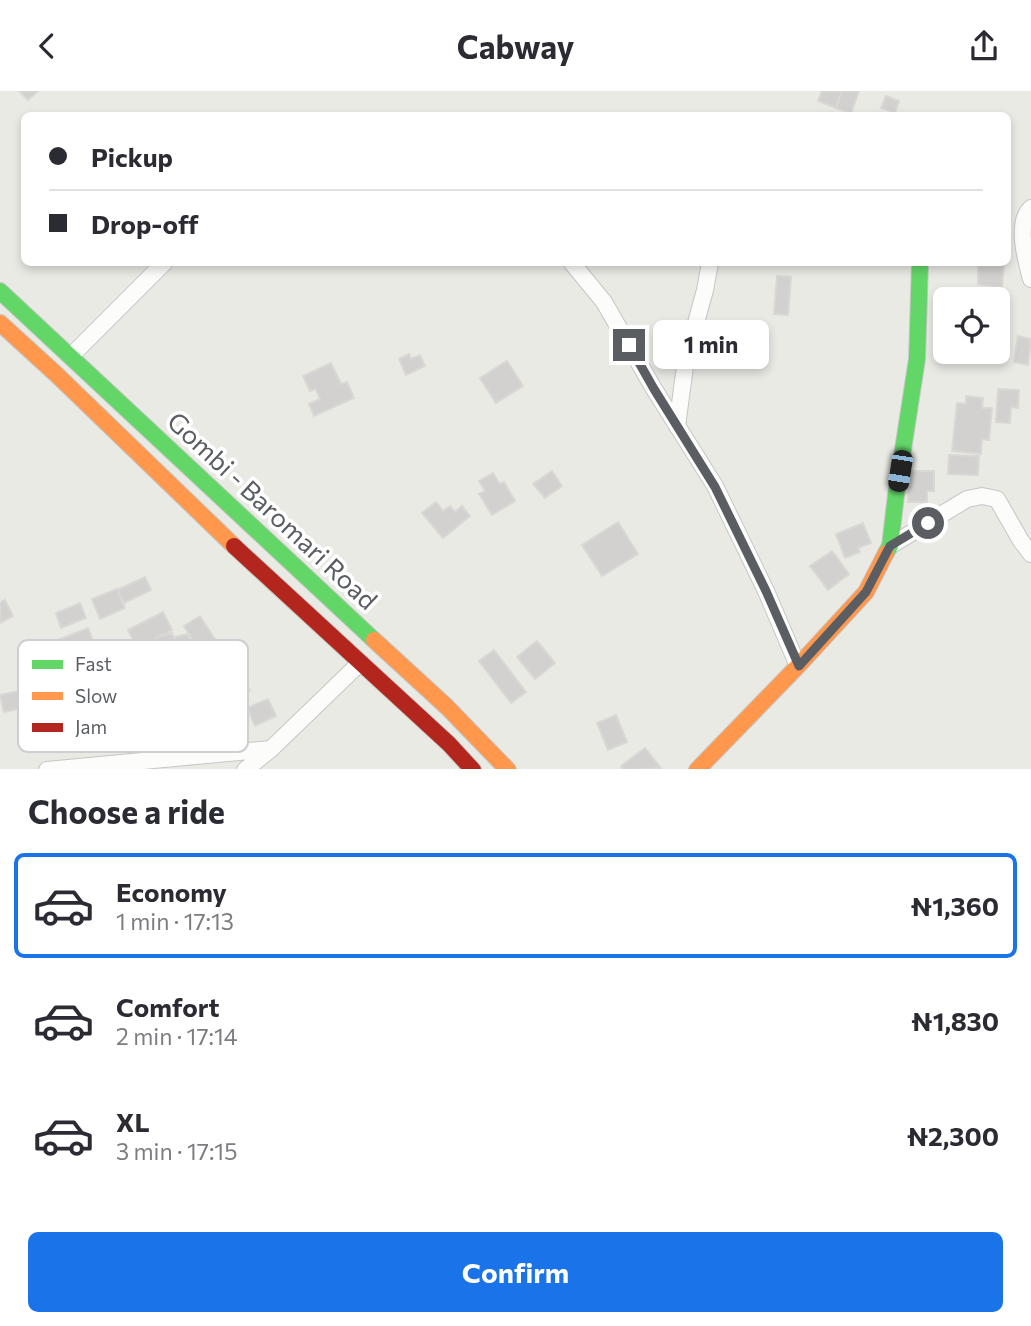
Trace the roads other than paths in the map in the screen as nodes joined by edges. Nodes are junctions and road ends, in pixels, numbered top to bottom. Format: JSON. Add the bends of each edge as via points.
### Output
{"nodes":[{"id":1,"x":1031,"y":208,"type":"edge"},
{"id":2,"x":1015,"y":227,"type":"edge"},
{"id":3,"x":161,"y":266,"type":"edge"},
{"id":4,"x":574,"y":266,"type":"edge"},
{"id":5,"x":709,"y":266,"type":"edge"},
{"id":6,"x":920,"y":266,"type":"edge"},
{"id":7,"x":1031,"y":279,"type":"edge"},
{"id":8,"x":0,"y":291,"type":"edge"},
{"id":9,"x":0,"y":323,"type":"edge"},
{"id":10,"x":71,"y":356,"type":"junction"},
{"id":11,"x":677,"y":426,"type":"junction"},
{"id":12,"x":890,"y":546,"type":"junction"},
{"id":13,"x":1031,"y":554,"type":"edge"},
{"id":14,"x":360,"y":663,"type":"junction"},
{"id":15,"x":799,"y":666,"type":"junction"},
{"id":16,"x":271,"y":749,"type":"junction"},
{"id":17,"x":248,"y":751,"type":"edge"},
{"id":18,"x":237,"y":752,"type":"edge"},
{"id":19,"x":47,"y":769,"type":"edge"},
{"id":20,"x":245,"y":769,"type":"edge"},
{"id":21,"x":473,"y":769,"type":"edge"},
{"id":22,"x":508,"y":769,"type":"edge"},
{"id":23,"x":697,"y":769,"type":"edge"}],
"edges":[{"from":1,"to":2,"type":"street"},
{"from":2,"to":7,"type":"street"},
{"from":3,"to":10,"type":"street"},
{"from":4,"to":11,"type":"street","via":[[604,302]]},
{"from":5,"to":11,"type":"street","via":[[686,359]]},
{"from":6,"to":12,"type":"main road","via":[[917,359]]},
{"from":8,"to":10,"type":"main road","name":"Gombi - Baromari Road"},
{"from":9,"to":14,"type":"main road","name":"Gombi - Baromari Road"},
{"from":10,"to":22,"type":"main road","name":"Gombi - Baromari Road"},
{"from":11,"to":15,"type":"street","via":[[715,487]]},
{"from":12,"to":13,"type":"street","via":[[967,499],[982,495],[997,499]]},
{"from":12,"to":15,"type":"main road","via":[[866,592]]},
{"from":14,"to":16,"type":"street"},
{"from":14,"to":21,"type":"main road","name":"Gombi - Baromari Road"},
{"from":15,"to":23,"type":"main road"},
{"from":16,"to":17,"type":"street"},
{"from":16,"to":20,"type":"street"},
{"from":18,"to":19,"type":"street"}]}
